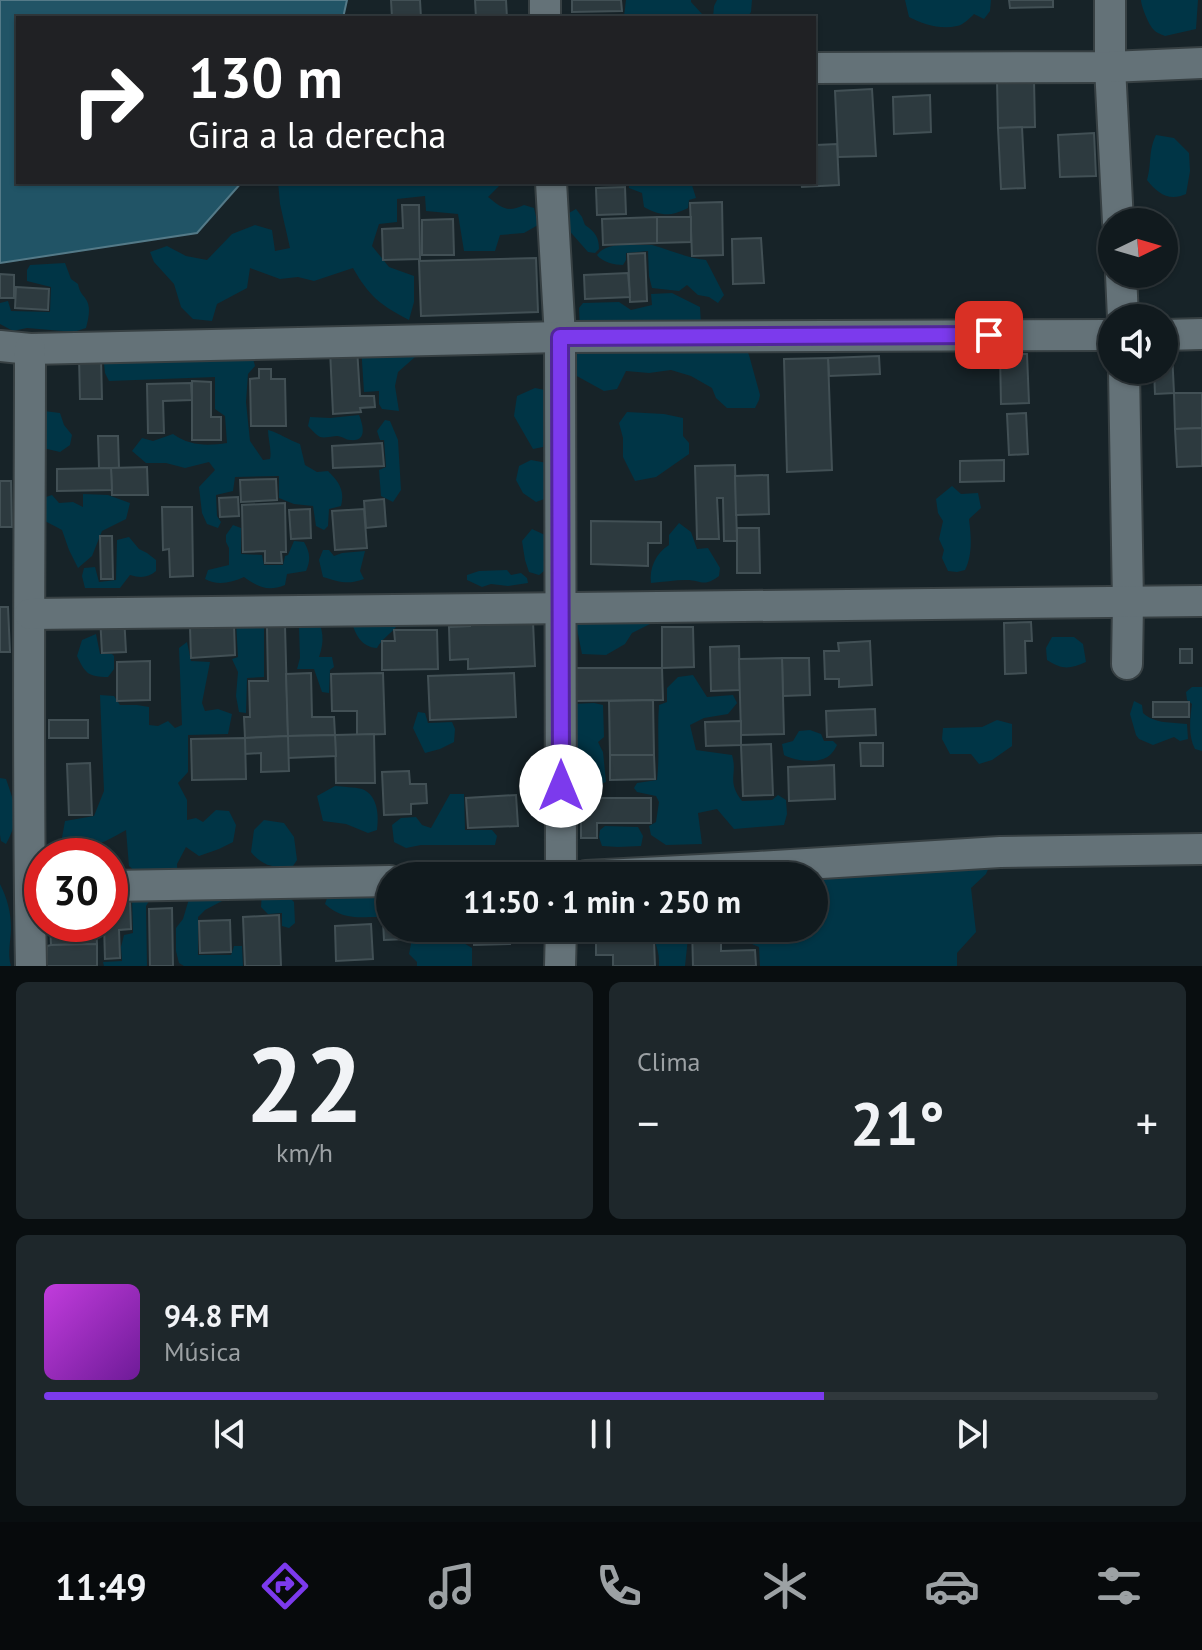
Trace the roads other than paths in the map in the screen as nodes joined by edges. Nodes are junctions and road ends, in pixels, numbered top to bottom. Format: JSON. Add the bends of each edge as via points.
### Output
{"nodes":[{"id":1,"x":1110,"y":0,"type":"edge"},
{"id":2,"x":1202,"y":63,"type":"edge"},
{"id":3,"x":1110,"y":67,"type":"junction"},
{"id":4,"x":816,"y":68,"type":"edge"},
{"id":5,"x":551,"y":184,"type":"edge"},
{"id":6,"x":1117,"y":208,"type":"edge"},
{"id":7,"x":1202,"y":334,"type":"edge"},
{"id":8,"x":1098,"y":335,"type":"edge"},
{"id":9,"x":1178,"y":335,"type":"edge"},
{"id":10,"x":560,"y":337,"type":"junction"},
{"id":11,"x":0,"y":346,"type":"edge"},
{"id":12,"x":30,"y":349,"type":"junction"},
{"id":13,"x":1124,"y":384,"type":"edge"},
{"id":14,"x":1202,"y":601,"type":"edge"},
{"id":15,"x":1128,"y":603,"type":"junction"},
{"id":16,"x":561,"y":607,"type":"junction"},
{"id":17,"x":30,"y":614,"type":"junction"},
{"id":18,"x":1127,"y":664,"type":"dead end"},
{"id":19,"x":14,"y":692,"type":"edge"},
{"id":20,"x":30,"y":838,"type":"edge"},
{"id":21,"x":1202,"y":849,"type":"edge"},
{"id":22,"x":561,"y":862,"type":"edge"},
{"id":23,"x":828,"y":863,"type":"edge"},
{"id":24,"x":376,"y":881,"type":"edge"},
{"id":25,"x":128,"y":886,"type":"edge"},
{"id":26,"x":33,"y":942,"type":"edge"},
{"id":27,"x":561,"y":942,"type":"edge"},
{"id":28,"x":31,"y":966,"type":"edge"},
{"id":29,"x":560,"y":966,"type":"edge"}],
"edges":[{"from":1,"to":3,"type":"street"},
{"from":2,"to":3,"type":"street"},
{"from":3,"to":4,"type":"street"},
{"from":3,"to":6,"type":"street"},
{"from":5,"to":10,"type":"street"},
{"from":7,"to":9,"type":"street"},
{"from":8,"to":10,"type":"street"},
{"from":10,"to":12,"type":"street"},
{"from":10,"to":16,"type":"street"},
{"from":11,"to":12,"type":"street"},
{"from":12,"to":17,"type":"street"},
{"from":13,"to":15,"type":"street"},
{"from":14,"to":15,"type":"street"},
{"from":15,"to":16,"type":"street"},
{"from":15,"to":18,"type":"street"},
{"from":16,"to":17,"type":"street"},
{"from":16,"to":22,"type":"street"},
{"from":17,"to":19,"type":"street"},
{"from":19,"to":20,"type":"street"},
{"from":21,"to":23,"type":"street","via":[[1000,852]]},
{"from":24,"to":25,"type":"street"},
{"from":26,"to":28,"type":"street"},
{"from":27,"to":29,"type":"street"}]}
